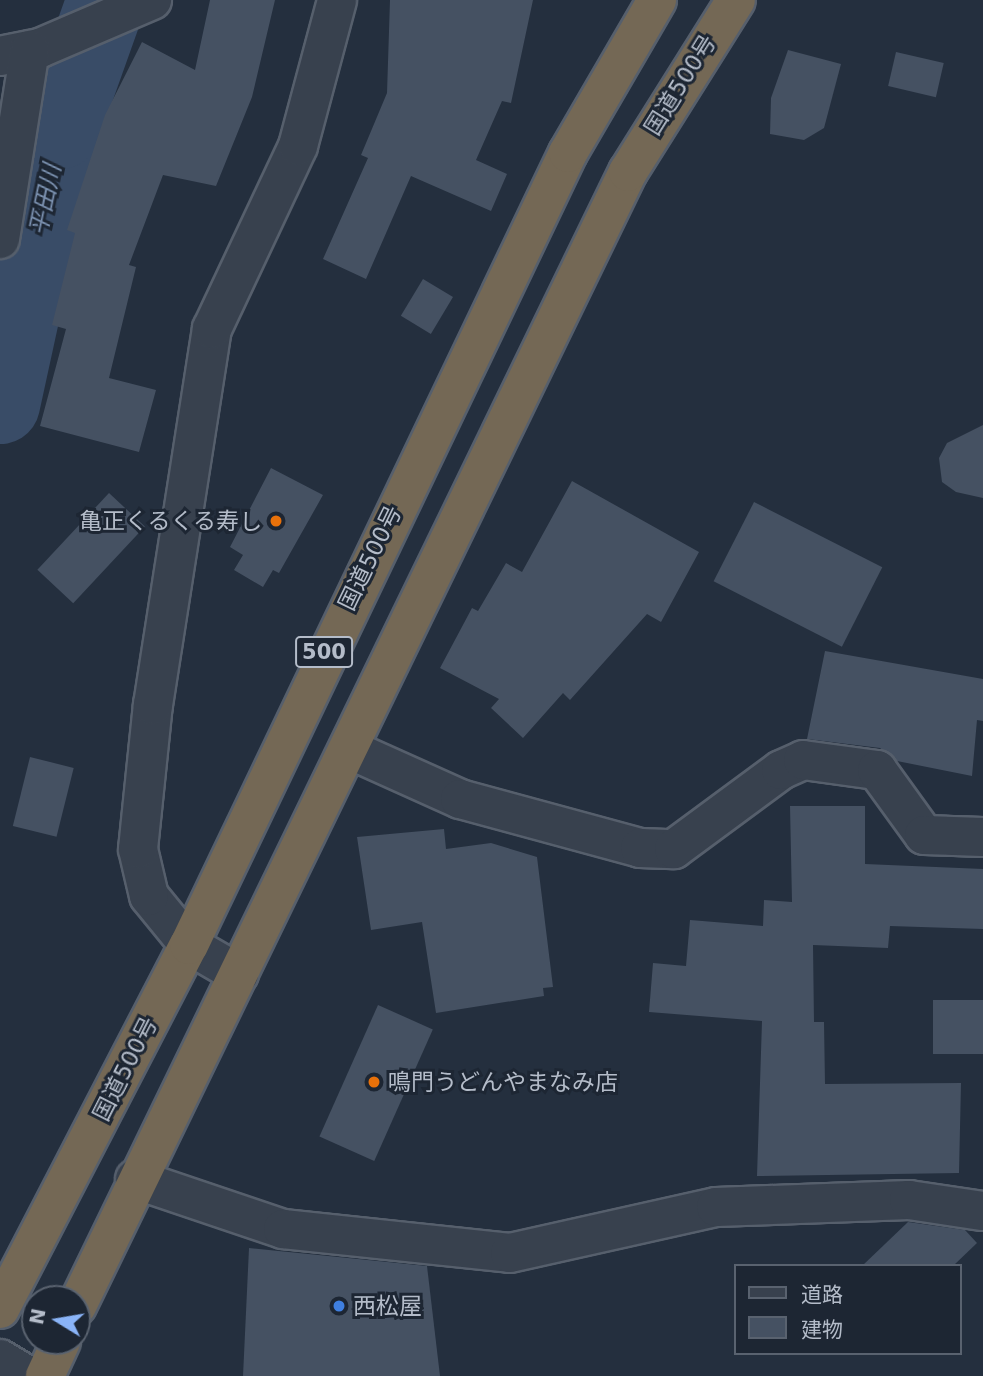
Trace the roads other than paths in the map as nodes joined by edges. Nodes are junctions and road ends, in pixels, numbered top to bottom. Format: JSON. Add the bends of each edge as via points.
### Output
{"nodes":[{"id":1,"x":152,"y":0,"type":"edge"},
{"id":2,"x":337,"y":0,"type":"edge"},
{"id":3,"x":657,"y":0,"type":"edge"},
{"id":4,"x":736,"y":0,"type":"edge"},
{"id":5,"x":15,"y":53,"type":"edge"},
{"id":6,"x":0,"y":239,"type":"edge"},
{"id":7,"x":349,"y":749,"type":"junction"},
{"id":8,"x":983,"y":837,"type":"edge"},
{"id":9,"x":189,"y":945,"type":"junction"},
{"id":10,"x":239,"y":974,"type":"junction"},
{"id":11,"x":135,"y":1179,"type":"junction"},
{"id":12,"x":979,"y":1205,"type":"edge"},
{"id":13,"x":87,"y":1285,"type":"edge"},
{"id":14,"x":0,"y":1309,"type":"edge"},
{"id":15,"x":55,"y":1355,"type":"edge"},
{"id":16,"x":0,"y":1359,"type":"edge"},
{"id":17,"x":28,"y":1376,"type":"edge"},
{"id":18,"x":45,"y":1376,"type":"edge"}],
"edges":[{"from":1,"to":5,"type":"street"},
{"from":2,"to":9,"type":"street","via":[[298,146],[212,329],[163,638],[138,849],[149,896]]},
{"from":3,"to":9,"type":"highway","name":"国道500号","number":"500","via":[[568,153]]},
{"from":4,"to":7,"type":"highway","name":"国道500号","number":"500","via":[[628,172]]},
{"from":5,"to":6,"type":"street"},
{"from":7,"to":8,"type":"street","via":[[460,799],[640,848],[674,849],[781,769],[803,760],[877,770],[924,835]]},
{"from":7,"to":10,"type":"highway","name":"国道500号","number":"500"},
{"from":9,"to":10,"type":"street"},
{"from":9,"to":14,"type":"highway","name":"国道500号","number":"500"},
{"from":10,"to":11,"type":"highway","name":"国道500号","number":"500"},
{"from":11,"to":12,"type":"street","via":[[283,1229],[510,1253],[716,1207],[909,1200]]},
{"from":11,"to":13,"type":"highway","name":"国道500号","number":"500"},
{"from":15,"to":18,"type":"highway"},
{"from":16,"to":17,"type":"street"}]}
